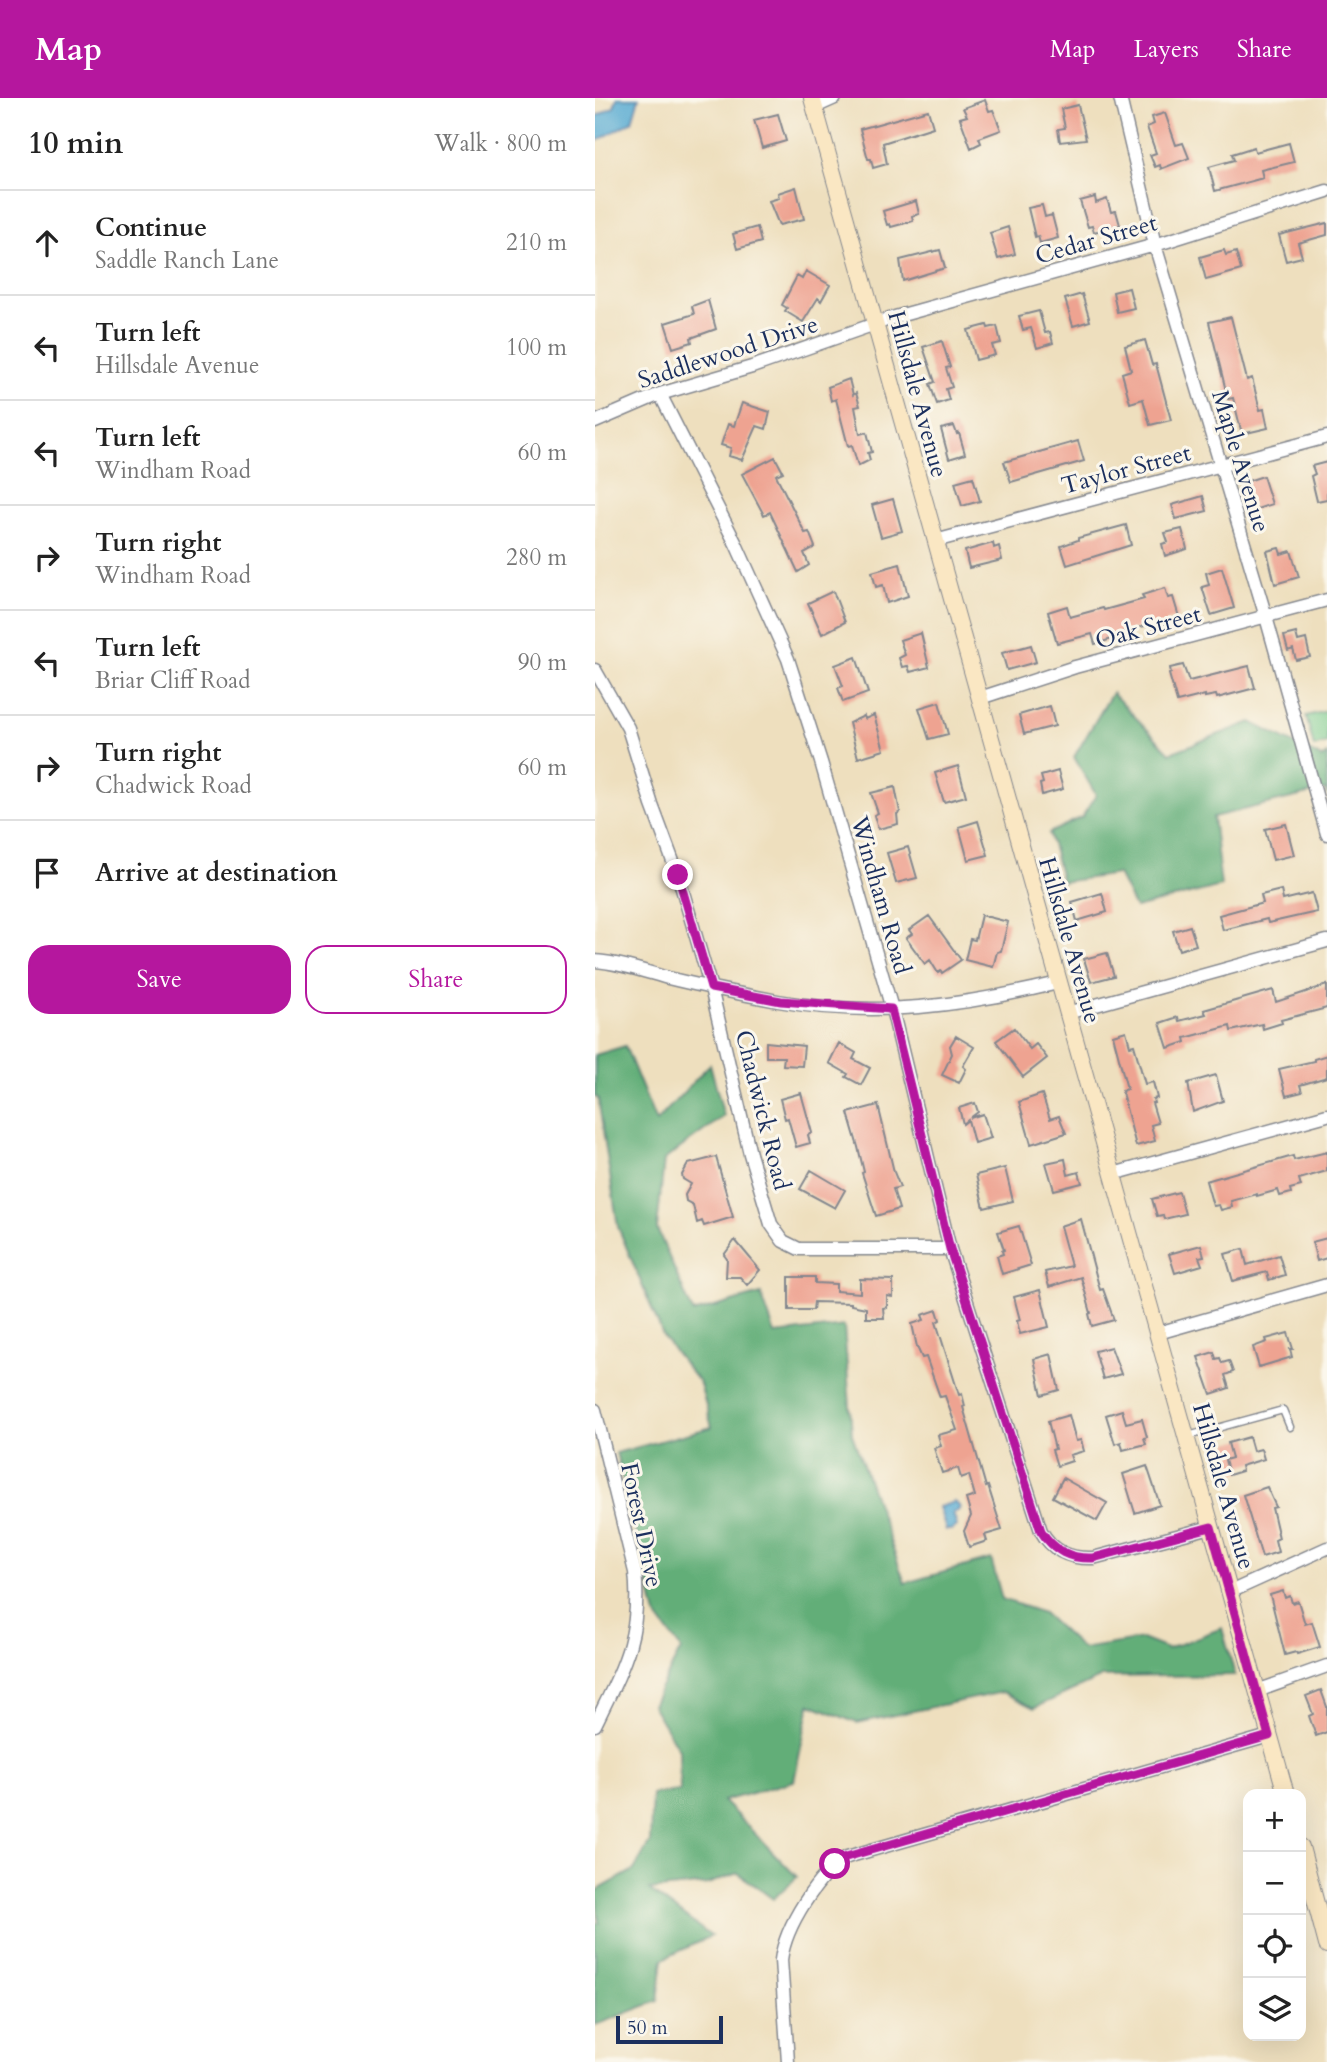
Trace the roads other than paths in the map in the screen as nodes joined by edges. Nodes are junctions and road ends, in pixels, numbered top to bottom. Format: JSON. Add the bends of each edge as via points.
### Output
{"nodes":[{"id":1,"x":835,"y":98,"type":"edge"},
{"id":2,"x":1120,"y":98,"type":"edge"},
{"id":3,"x":814,"y":103,"type":"edge"},
{"id":4,"x":1327,"y":191,"type":"edge"},
{"id":5,"x":1155,"y":245,"type":"junction"},
{"id":6,"x":875,"y":324,"type":"junction"},
{"id":7,"x":660,"y":394,"type":"junction"},
{"id":8,"x":595,"y":422,"type":"edge"},
{"id":9,"x":1327,"y":437,"type":"edge"},
{"id":10,"x":1221,"y":466,"type":"junction"},
{"id":11,"x":935,"y":541,"type":"junction"},
{"id":12,"x":1327,"y":600,"type":"edge"},
{"id":13,"x":1266,"y":617,"type":"junction"},
{"id":14,"x":595,"y":670,"type":"edge"},
{"id":15,"x":980,"y":698,"type":"junction"},
{"id":16,"x":1327,"y":834,"type":"edge"},
{"id":17,"x":1327,"y":941,"type":"edge"},
{"id":18,"x":595,"y":961,"type":"edge"},
{"id":19,"x":1059,"y":983,"type":"junction"},
{"id":20,"x":711,"y":988,"type":"junction"},
{"id":21,"x":891,"y":1009,"type":"junction"},
{"id":22,"x":1067,"y":1013,"type":"junction"},
{"id":23,"x":1327,"y":1115,"type":"edge"},
{"id":24,"x":1113,"y":1174,"type":"junction"},
{"id":25,"x":950,"y":1249,"type":"junction"},
{"id":26,"x":1327,"y":1285,"type":"edge"},
{"id":27,"x":1158,"y":1333,"type":"junction"},
{"id":28,"x":595,"y":1410,"type":"edge"},
{"id":29,"x":1290,"y":1427,"type":"dead end"},
{"id":30,"x":1186,"y":1437,"type":"junction"},
{"id":31,"x":1211,"y":1527,"type":"junction"},
{"id":32,"x":1327,"y":1548,"type":"edge"},
{"id":33,"x":1230,"y":1592,"type":"junction"},
{"id":34,"x":1327,"y":1667,"type":"edge"},
{"id":35,"x":1257,"y":1691,"type":"junction"},
{"id":36,"x":595,"y":1725,"type":"edge"},
{"id":37,"x":1269,"y":1736,"type":"junction"},
{"id":38,"x":1285,"y":1789,"type":"edge"},
{"id":39,"x":1302,"y":1852,"type":"edge"},
{"id":40,"x":1327,"y":1945,"type":"edge"},
{"id":41,"x":788,"y":2062,"type":"edge"}],
"edges":[{"from":1,"to":3,"type":"street"},
{"from":2,"to":5,"type":"street","name":"Maple Avenue"},
{"from":3,"to":6,"type":"street","name":"Hillsdale Avenue"},
{"from":4,"to":5,"type":"street","name":"Cedar Street"},
{"from":5,"to":6,"type":"street","name":"Cedar Street"},
{"from":5,"to":10,"type":"street","name":"Maple Avenue"},
{"from":6,"to":7,"type":"street","name":"Saddlewood Drive"},
{"from":6,"to":11,"type":"street","name":"Hillsdale Avenue"},
{"from":7,"to":8,"type":"street","name":"Saddlewood Drive"},
{"from":7,"to":21,"type":"street","name":"Windham Road","via":[[788,659]]},
{"from":9,"to":10,"type":"street","name":"Taylor Street"},
{"from":10,"to":11,"type":"street","name":"Taylor Street"},
{"from":10,"to":13,"type":"street","name":"Maple Avenue"},
{"from":11,"to":15,"type":"street","name":"Hillsdale Avenue"},
{"from":12,"to":13,"type":"street","name":"Oak Street"},
{"from":13,"to":15,"type":"street","name":"Oak Street","via":[[1075,667]]},
{"from":13,"to":16,"type":"street","name":"Maple Avenue"},
{"from":14,"to":20,"type":"street","name":"Chadwick Road","via":[[628,728]]},
{"from":15,"to":19,"type":"street","name":"Hillsdale Avenue"},
{"from":17,"to":22,"type":"street"},
{"from":18,"to":20,"type":"street"},
{"from":19,"to":21,"type":"street","via":[[997,998]]},
{"from":19,"to":22,"type":"street","name":"Hillsdale Avenue"},
{"from":20,"to":21,"type":"street","via":[[781,1001]]},
{"from":20,"to":25,"type":"street","name":"Chadwick Road","via":[[750,1154],[771,1224],[783,1241],[799,1249]]},
{"from":21,"to":25,"type":"street","name":"Windham Road"},
{"from":22,"to":24,"type":"street","name":"Hillsdale Avenue"},
{"from":23,"to":24,"type":"street"},
{"from":24,"to":27,"type":"street","name":"Hillsdale Avenue"},
{"from":25,"to":31,"type":"street","name":"Windham Road","via":[[1046,1539],[1067,1555],[1093,1558]]},
{"from":26,"to":27,"type":"street"},
{"from":27,"to":30,"type":"street","name":"Hillsdale Avenue"},
{"from":28,"to":36,"type":"street","name":"Forest Drive","via":[[638,1594],[627,1658]]},
{"from":29,"to":30,"type":"lane","via":[[1283,1410]]},
{"from":30,"to":31,"type":"street","name":"Hillsdale Avenue"},
{"from":31,"to":33,"type":"street","name":"Hillsdale Avenue"},
{"from":32,"to":33,"type":"street"},
{"from":33,"to":35,"type":"street","name":"Hillsdale Avenue"},
{"from":34,"to":35,"type":"street"},
{"from":35,"to":37,"type":"street","name":"Hillsdale Avenue"},
{"from":37,"to":38,"type":"street","name":"Hillsdale Avenue"},
{"from":37,"to":41,"type":"street","via":[[846,1857],[835,1864],[789,1928],[783,1944]]},
{"from":39,"to":40,"type":"street"}]}
